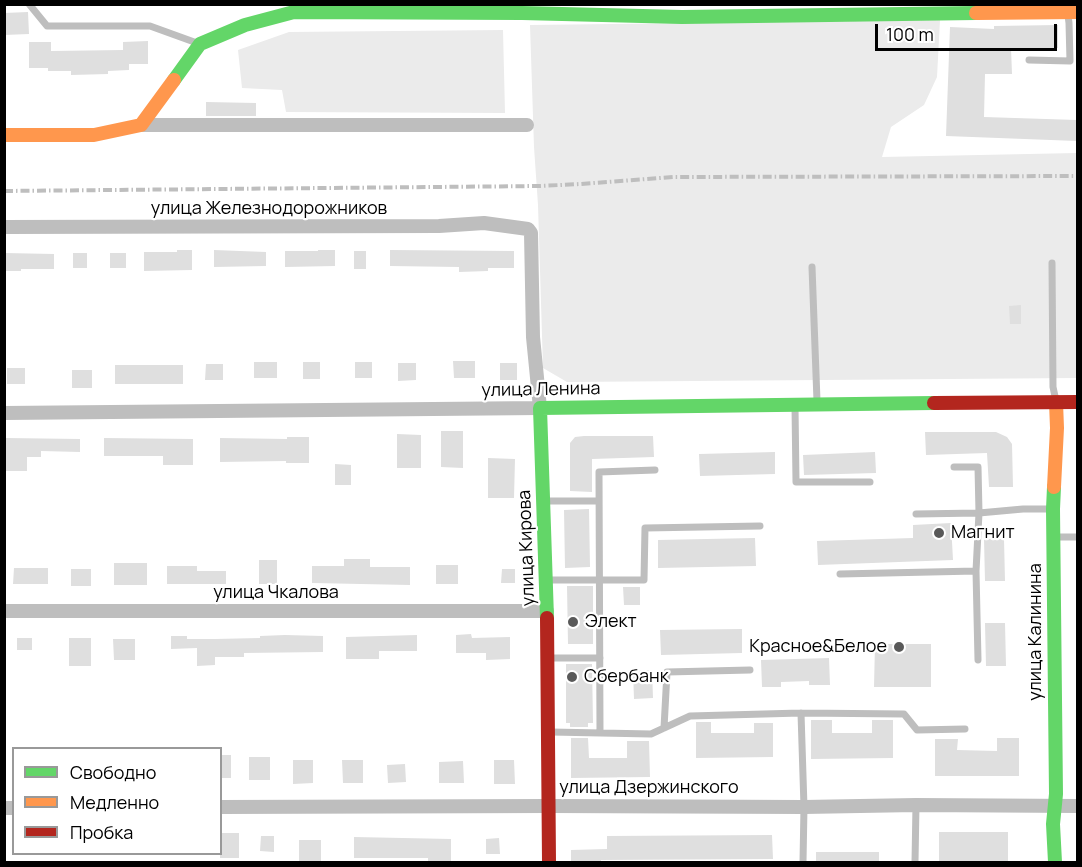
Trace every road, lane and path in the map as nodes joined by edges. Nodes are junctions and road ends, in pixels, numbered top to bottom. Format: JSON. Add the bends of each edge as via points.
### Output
{"nodes":[{"id":1,"x":29,"y":4,"type":"edge"},
{"id":2,"x":290,"y":8,"type":"edge"},
{"id":3,"x":1045,"y":9,"type":"edge"},
{"id":4,"x":682,"y":11,"type":"edge"},
{"id":5,"x":1072,"y":13,"type":"edge"},
{"id":6,"x":200,"y":44,"type":"junction"},
{"id":7,"x":1029,"y":60,"type":"dead end"},
{"id":8,"x":141,"y":125,"type":"junction"},
{"id":9,"x":527,"y":125,"type":"dead end"},
{"id":10,"x":4,"y":135,"type":"edge"},
{"id":11,"x":4,"y":227,"type":"edge"},
{"id":12,"x":531,"y":233,"type":"joint"},
{"id":13,"x":1052,"y":263,"type":"dead end"},
{"id":14,"x":812,"y":267,"type":"dead end"},
{"id":15,"x":1056,"y":402,"type":"junction"},
{"id":16,"x":1077,"y":402,"type":"edge"},
{"id":17,"x":795,"y":404,"type":"junction"},
{"id":18,"x":817,"y":404,"type":"junction"},
{"id":19,"x":540,"y":408,"type":"junction"},
{"id":20,"x":4,"y":413,"type":"edge"},
{"id":21,"x":954,"y":467,"type":"dead end"},
{"id":22,"x":655,"y":470,"type":"dead end"},
{"id":23,"x":870,"y":482,"type":"dead end"},
{"id":24,"x":544,"y":501,"type":"junction"},
{"id":25,"x":599,"y":501,"type":"junction"},
{"id":26,"x":1053,"y":509,"type":"junction"},
{"id":27,"x":916,"y":513,"type":"dead end"},
{"id":28,"x":980,"y":513,"type":"junction"},
{"id":29,"x":760,"y":526,"type":"dead end"},
{"id":30,"x":1054,"y":537,"type":"junction"},
{"id":31,"x":1077,"y":537,"type":"edge"},
{"id":32,"x":976,"y":571,"type":"junction"},
{"id":33,"x":840,"y":574,"type":"dead end"},
{"id":34,"x":547,"y":579,"type":"junction"},
{"id":35,"x":600,"y":580,"type":"junction"},
{"id":36,"x":4,"y":611,"type":"edge"},
{"id":37,"x":548,"y":611,"type":"junction"},
{"id":38,"x":548,"y":658,"type":"junction"},
{"id":39,"x":600,"y":658,"type":"junction"},
{"id":40,"x":978,"y":660,"type":"dead end"},
{"id":41,"x":750,"y":670,"type":"dead end"},
{"id":42,"x":801,"y":713,"type":"junction"},
{"id":43,"x":664,"y":728,"type":"junction"},
{"id":44,"x":965,"y":729,"type":"dead end"},
{"id":45,"x":548,"y":732,"type":"junction"},
{"id":46,"x":600,"y":733,"type":"junction"},
{"id":47,"x":916,"y":805,"type":"junction"},
{"id":48,"x":550,"y":806,"type":"junction"},
{"id":49,"x":1055,"y":806,"type":"junction"},
{"id":50,"x":1077,"y":806,"type":"edge"},
{"id":51,"x":222,"y":807,"type":"edge"},
{"id":52,"x":804,"y":807,"type":"junction"},
{"id":53,"x":549,"y":862,"type":"edge"},
{"id":54,"x":803,"y":862,"type":"edge"},
{"id":55,"x":915,"y":862,"type":"edge"},
{"id":56,"x":1055,"y":862,"type":"edge"}],
"edges":[{"from":1,"to":6,"type":"lane","via":[[47,26],[150,26]]},
{"from":2,"to":4,"type":"street","via":[[522,13]]},
{"from":2,"to":6,"type":"street"},
{"from":3,"to":4,"type":"street"},
{"from":3,"to":5,"type":"street"},
{"from":5,"to":7,"type":"lane","via":[[1070,61]]},
{"from":6,"to":8,"type":"street"},
{"from":8,"to":9,"type":"street"},
{"from":8,"to":10,"type":"street","via":[[94,135]]},
{"from":11,"to":12,"type":"street","name":"улица Железнодорожников","via":[[484,223],[524,228]]},
{"from":12,"to":19,"type":"street","name":"улица Кирова","via":[[533,337]]},
{"from":13,"to":15,"type":"lane"},
{"from":14,"to":18,"type":"lane"},
{"from":15,"to":16,"type":"street","name":"улица Ленина"},
{"from":15,"to":18,"type":"street","name":"улица Ленина"},
{"from":15,"to":26,"type":"street","name":"улица Калинина"},
{"from":17,"to":18,"type":"street","name":"улица Ленина"},
{"from":17,"to":19,"type":"street","name":"улица Ленина"},
{"from":17,"to":23,"type":"lane","via":[[796,482]]},
{"from":19,"to":20,"type":"street","name":"улица Ленина"},
{"from":19,"to":24,"type":"street","name":"улица Кирова"},
{"from":21,"to":28,"type":"lane","via":[[978,467]]},
{"from":22,"to":25,"type":"lane","via":[[599,472]]},
{"from":24,"to":25,"type":"lane"},
{"from":24,"to":34,"type":"street","name":"улица Кирова"},
{"from":25,"to":35,"type":"lane"},
{"from":26,"to":28,"type":"lane"},
{"from":26,"to":30,"type":"street","name":"улица Калинина"},
{"from":27,"to":28,"type":"lane"},
{"from":28,"to":32,"type":"lane"},
{"from":29,"to":35,"type":"lane","via":[[645,528],[644,580]]},
{"from":30,"to":31,"type":"lane"},
{"from":30,"to":49,"type":"street","name":"улица Калинина"},
{"from":32,"to":33,"type":"lane"},
{"from":32,"to":40,"type":"lane"},
{"from":34,"to":35,"type":"lane"},
{"from":34,"to":37,"type":"street","name":"улица Кирова"},
{"from":35,"to":39,"type":"lane"},
{"from":36,"to":37,"type":"street","name":"улица Чкалова"},
{"from":37,"to":38,"type":"street","name":"улица Кирова"},
{"from":38,"to":39,"type":"lane"},
{"from":38,"to":45,"type":"street","name":"улица Кирова"},
{"from":39,"to":46,"type":"lane"},
{"from":41,"to":43,"type":"lane","via":[[667,672]]},
{"from":42,"to":43,"type":"lane","via":[[690,716]]},
{"from":42,"to":44,"type":"lane","via":[[904,714],[917,730]]},
{"from":42,"to":52,"type":"lane"},
{"from":43,"to":46,"type":"lane","via":[[651,734]]},
{"from":45,"to":46,"type":"lane"},
{"from":45,"to":48,"type":"street","name":"улица Кирова"},
{"from":47,"to":49,"type":"street","name":"улица Дзержинского"},
{"from":47,"to":52,"type":"street","name":"улица Дзержинского"},
{"from":47,"to":55,"type":"lane"},
{"from":48,"to":51,"type":"street","name":"улица Дзержинского"},
{"from":48,"to":52,"type":"street","name":"улица Дзержинского"},
{"from":48,"to":53,"type":"street","name":"улица Кирова"},
{"from":49,"to":50,"type":"street","name":"улица Дзержинского"},
{"from":49,"to":56,"type":"street","name":"улица Калинина"},
{"from":52,"to":54,"type":"lane"}]}
